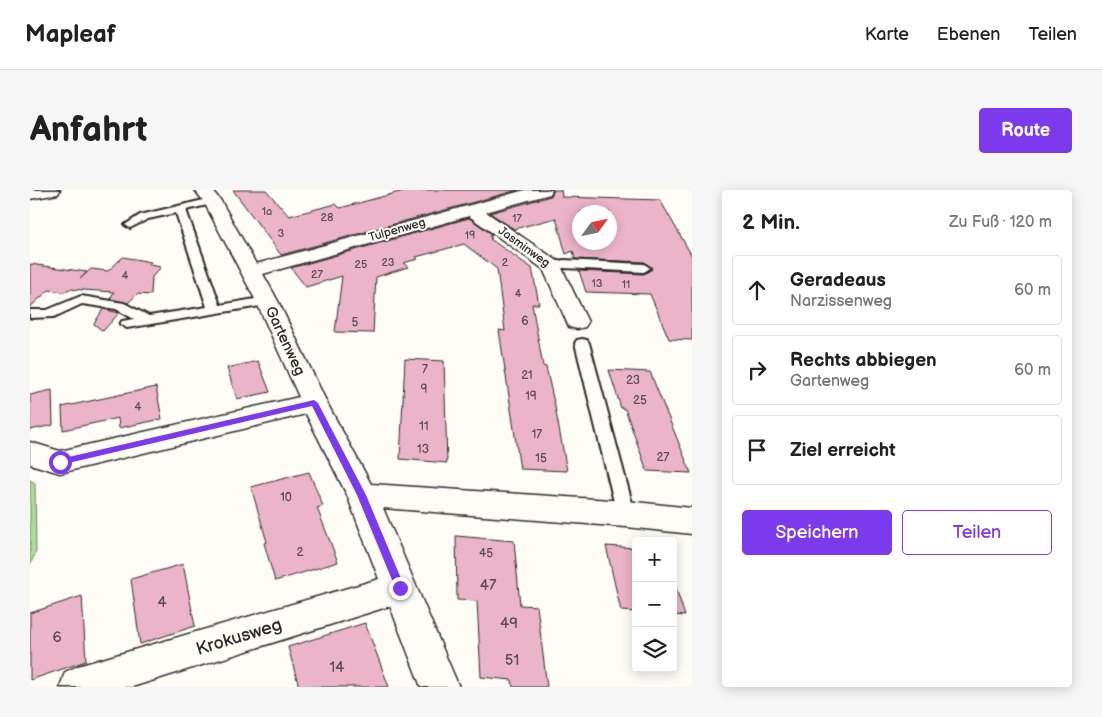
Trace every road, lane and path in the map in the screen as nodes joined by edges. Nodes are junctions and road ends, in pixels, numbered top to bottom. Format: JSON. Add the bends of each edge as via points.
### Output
{"nodes":[{"id":1,"x":52,"y":190,"type":"edge"},
{"id":2,"x":544,"y":190,"type":"edge"},
{"id":3,"x":30,"y":194,"type":"edge"},
{"id":4,"x":208,"y":196,"type":"edge"},
{"id":5,"x":180,"y":208,"type":"junction"},
{"id":6,"x":470,"y":209,"type":"junction"},
{"id":7,"x":130,"y":225,"type":"dead end"},
{"id":8,"x":552,"y":266,"type":"junction"},
{"id":9,"x":644,"y":268,"type":"dead end"},
{"id":10,"x":252,"y":271,"type":"junction"},
{"id":11,"x":267,"y":301,"type":"junction"},
{"id":12,"x":215,"y":310,"type":"junction"},
{"id":13,"x":30,"y":314,"type":"edge"},
{"id":14,"x":148,"y":320,"type":"junction"},
{"id":15,"x":578,"y":322,"type":"dead end"},
{"id":16,"x":127,"y":324,"type":"dead end"},
{"id":17,"x":582,"y":343,"type":"dead end"},
{"id":18,"x":314,"y":403,"type":"junction"},
{"id":19,"x":30,"y":453,"type":"edge"},
{"id":20,"x":362,"y":495,"type":"junction"},
{"id":21,"x":626,"y":514,"type":"junction"},
{"id":22,"x":692,"y":521,"type":"edge"},
{"id":23,"x":400,"y":588,"type":"junction"},
{"id":24,"x":78,"y":685,"type":"dead end"},
{"id":25,"x":440,"y":687,"type":"edge"}],
"edges":[{"from":1,"to":3,"type":"street"},
{"from":2,"to":6,"type":"street","name":"Tulpenweg"},
{"from":4,"to":5,"type":"lane"},
{"from":4,"to":10,"type":"street","name":"Gartenweg"},
{"from":5,"to":7,"type":"lane","via":[[144,217]]},
{"from":5,"to":12,"type":"lane"},
{"from":6,"to":8,"type":"street","name":"Jasminweg"},
{"from":6,"to":10,"type":"street","name":"Tulpenweg"},
{"from":8,"to":9,"type":"lane"},
{"from":8,"to":15,"type":"street","name":"Jasminweg"},
{"from":10,"to":11,"type":"street","name":"Gartenweg"},
{"from":11,"to":12,"type":"lane"},
{"from":11,"to":18,"type":"street","name":"Gartenweg"},
{"from":12,"to":14,"type":"lane"},
{"from":13,"to":14,"type":"lane","via":[[49,314],[81,300],[119,306]]},
{"from":14,"to":16,"type":"lane"},
{"from":17,"to":21,"type":"lane"},
{"from":18,"to":19,"type":"street","via":[[60,462]]},
{"from":18,"to":20,"type":"street","name":"Gartenweg"},
{"from":20,"to":21,"type":"street"},
{"from":20,"to":23,"type":"street","name":"Gartenweg"},
{"from":21,"to":22,"type":"street"},
{"from":23,"to":24,"type":"street","name":"Krokusweg"},
{"from":23,"to":25,"type":"street","name":"Gartenweg"}]}
